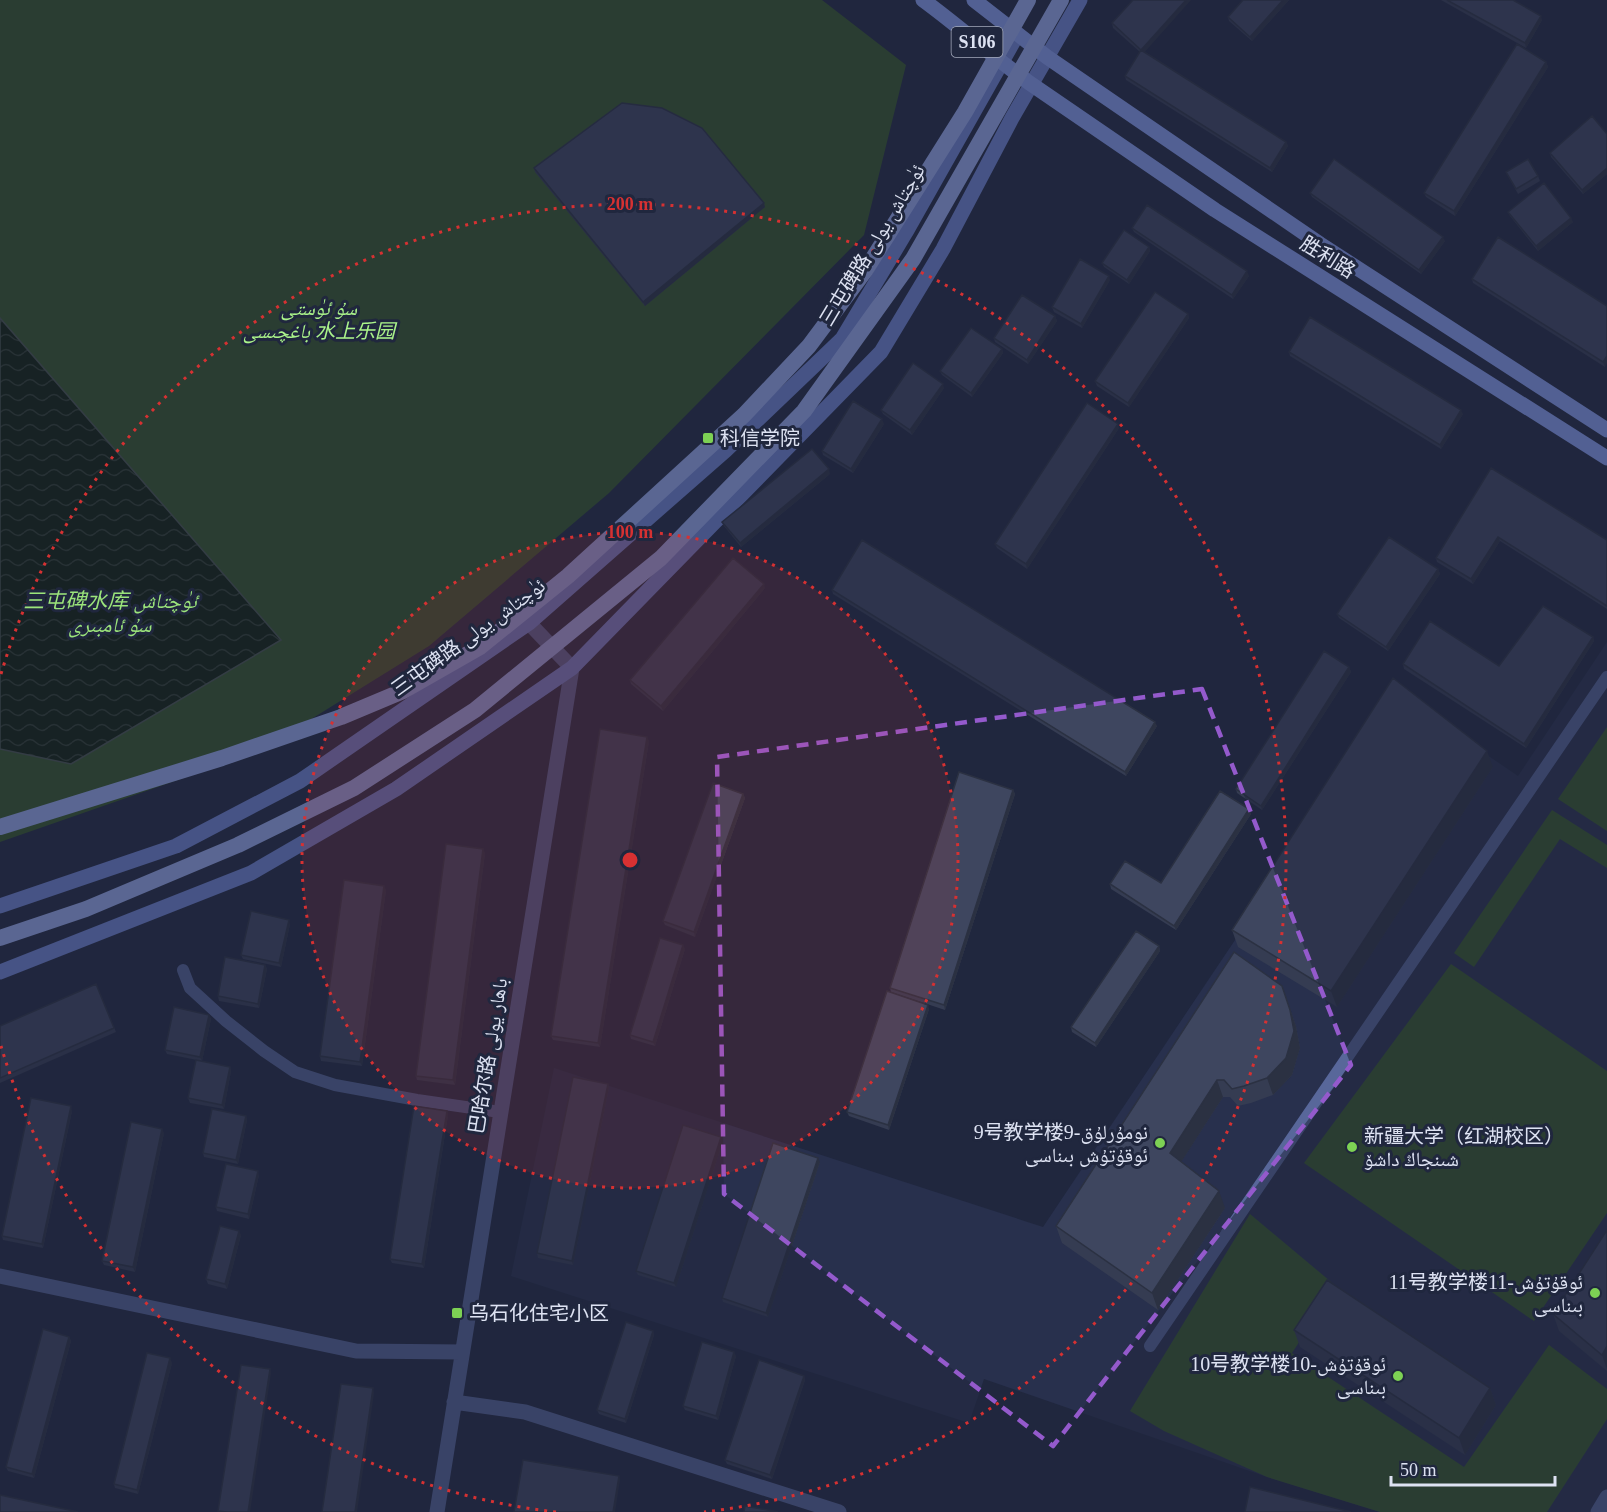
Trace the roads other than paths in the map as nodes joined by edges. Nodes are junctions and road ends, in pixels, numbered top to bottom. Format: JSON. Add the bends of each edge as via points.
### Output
{"nodes":[{"id":1,"x":923,"y":0,"type":"edge"},
{"id":2,"x":974,"y":0,"type":"edge"},
{"id":3,"x":1028,"y":0,"type":"edge"},
{"id":4,"x":1036,"y":0,"type":"edge"},
{"id":5,"x":1061,"y":0,"type":"edge"},
{"id":6,"x":1080,"y":0,"type":"edge"},
{"id":7,"x":1018,"y":34,"type":"junction"},
{"id":8,"x":1047,"y":57,"type":"junction"},
{"id":9,"x":1002,"y":63,"type":"junction"},
{"id":10,"x":1031,"y":84,"type":"junction"},
{"id":11,"x":1607,"y":430,"type":"edge"},
{"id":12,"x":1607,"y":458,"type":"edge"},
{"id":13,"x":529,"y":623,"type":"junction"},
{"id":14,"x":572,"y":668,"type":"junction"},
{"id":15,"x":1607,"y":677,"type":"edge"},
{"id":16,"x":0,"y":827,"type":"edge"},
{"id":17,"x":0,"y":906,"type":"edge"},
{"id":18,"x":0,"y":938,"type":"edge"},
{"id":19,"x":183,"y":970,"type":"dead end"},
{"id":20,"x":0,"y":972,"type":"edge"},
{"id":21,"x":500,"y":1112,"type":"junction"},
{"id":22,"x":0,"y":1276,"type":"edge"},
{"id":23,"x":1150,"y":1346,"type":"dead end"},
{"id":24,"x":462,"y":1352,"type":"junction"},
{"id":25,"x":454,"y":1402,"type":"junction"},
{"id":26,"x":1607,"y":1497,"type":"edge"},
{"id":27,"x":437,"y":1512,"type":"edge"},
{"id":28,"x":839,"y":1512,"type":"edge"},
{"id":29,"x":1598,"y":1512,"type":"edge"}],
"edges":[{"from":1,"to":9,"type":"main road","number":"S106"},
{"from":2,"to":7,"type":"main road","name":"胜利路"},
{"from":3,"to":16,"type":"highway","bridge":true,"via":[[965,112],[865,271],[809,346],[744,416],[568,576],[480,647],[403,691],[341,717]]},
{"from":4,"to":7,"type":"main road","name":"三屯碑路 ئۈچتاش يولى"},
{"from":5,"to":18,"type":"highway","bridge":true,"via":[[913,259],[804,411],[661,558],[476,710],[354,788],[238,845],[86,909]]},
{"from":6,"to":8,"type":"main road"},
{"from":7,"to":8,"type":"main road","name":"胜利路"},
{"from":7,"to":9,"type":"main road","name":"三屯碑路 ئۈچتاش يولى"},
{"from":8,"to":10,"type":"main road"},
{"from":8,"to":11,"type":"main road","name":"胜利路","via":[[1320,244]]},
{"from":9,"to":10,"type":"main road","number":"S106"},
{"from":9,"to":13,"type":"main road","name":"三屯碑路 ئۈچتاش يولى","via":[[842,339],[726,450]]},
{"from":10,"to":12,"type":"main road","name":"胜利路","via":[[1215,210]]},
{"from":10,"to":14,"type":"main road","via":[[943,249],[881,352]]},
{"from":13,"to":14,"type":"street"},
{"from":13,"to":17,"type":"main road","name":"三屯碑路 ئۈچتاش يولى","via":[[300,781],[176,846]]},
{"from":14,"to":20,"type":"main road","via":[[396,789],[251,873]]},
{"from":14,"to":21,"type":"street","name":"巴哈尔路 باھار يولى"},
{"from":15,"to":23,"type":"lane"},
{"from":19,"to":21,"type":"lane","via":[[190,988],[226,1021],[295,1072],[335,1085]]},
{"from":21,"to":24,"type":"street","name":"巴哈尔路 باھار يولى"},
{"from":22,"to":24,"type":"street","via":[[356,1351]]},
{"from":24,"to":25,"type":"street","name":"巴哈尔路 باھار يولى"},
{"from":25,"to":27,"type":"street","name":"巴哈尔路 باھار يولى"},
{"from":25,"to":28,"type":"street","via":[[525,1412]]},
{"from":26,"to":29,"type":"street"}]}
